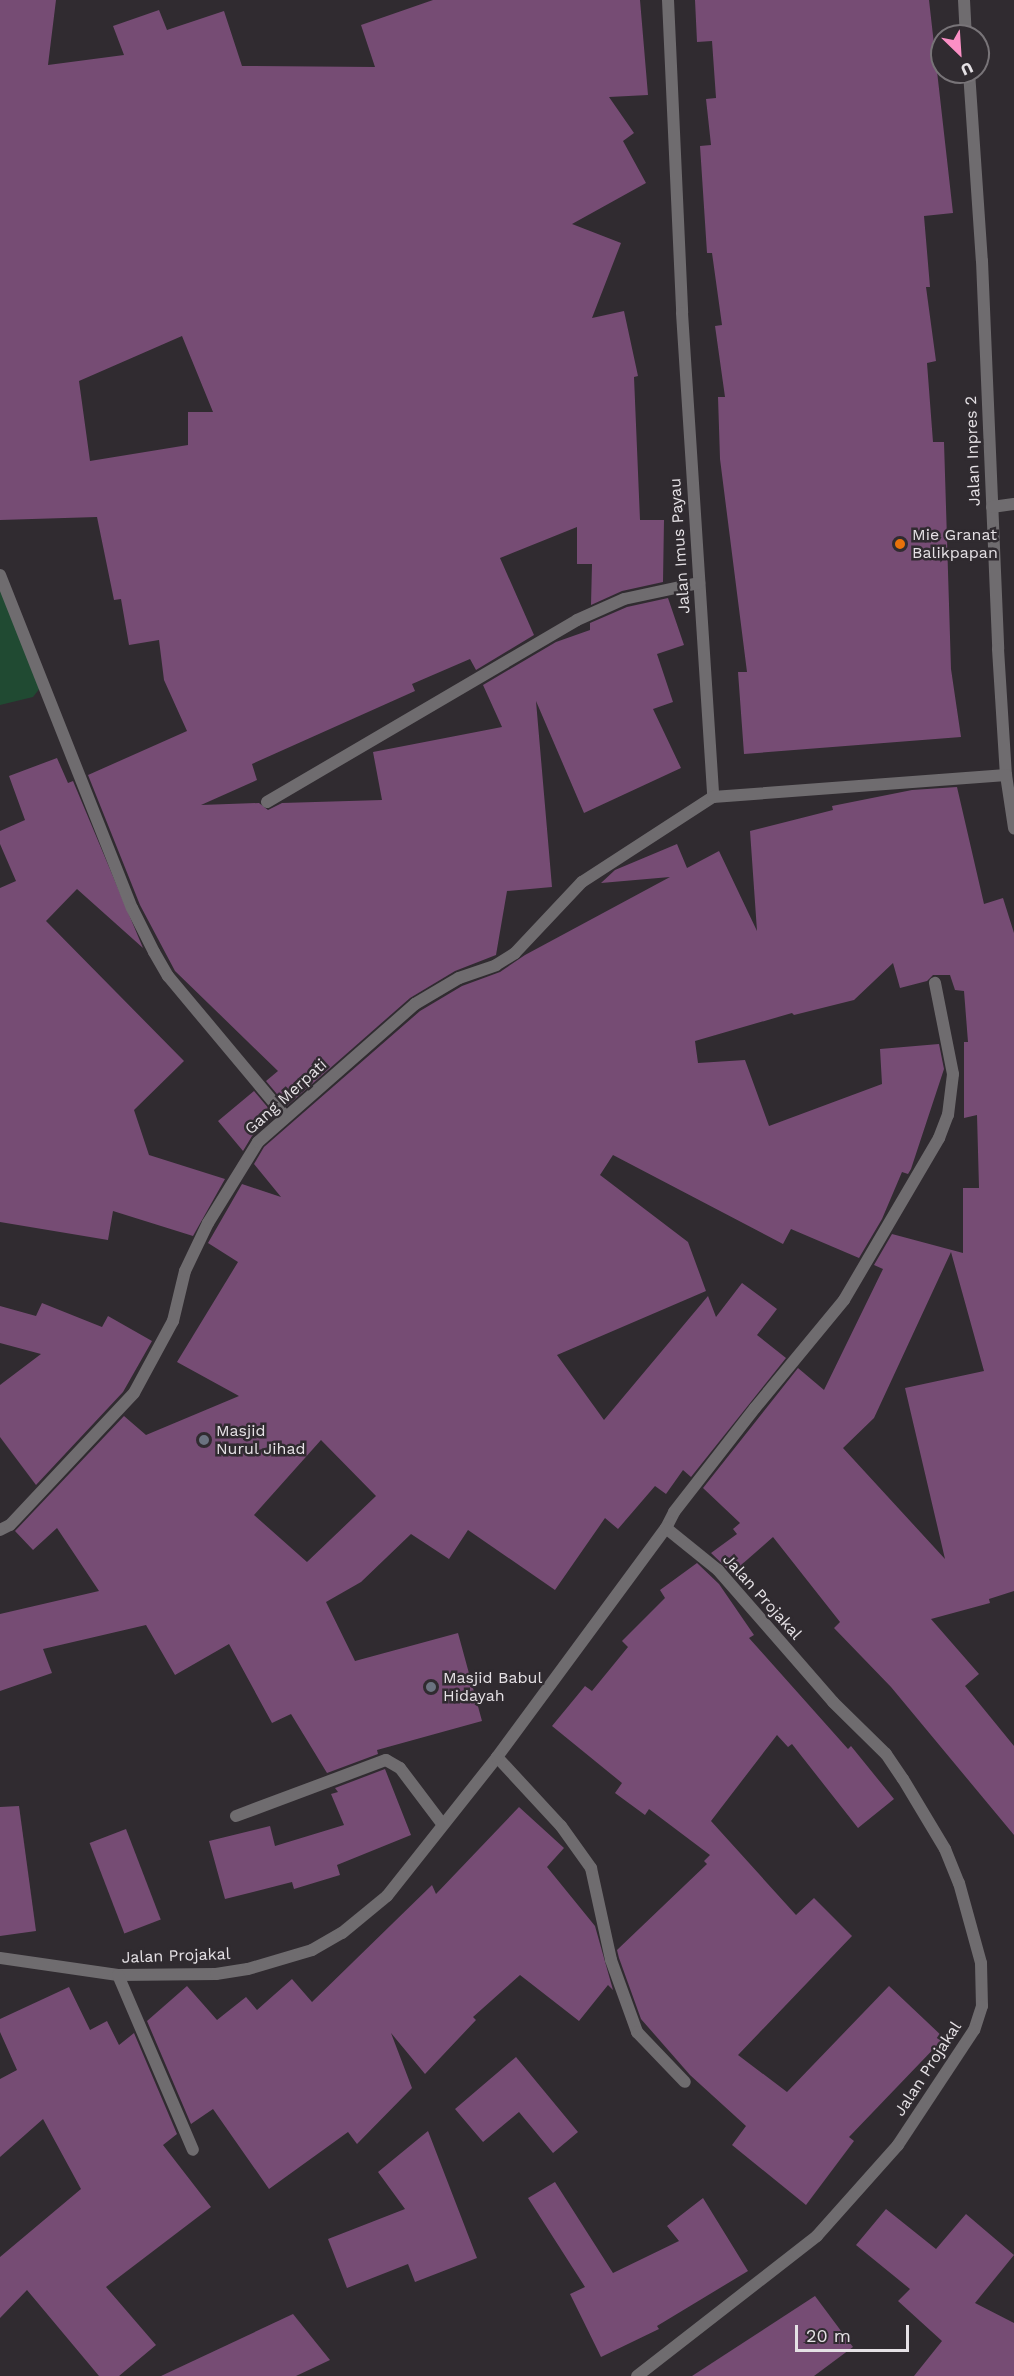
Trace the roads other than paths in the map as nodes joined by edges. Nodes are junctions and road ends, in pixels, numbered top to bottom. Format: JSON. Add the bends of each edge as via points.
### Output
{"nodes":[{"id":1,"x":668,"y":0,"type":"edge"},
{"id":2,"x":964,"y":0,"type":"edge"},
{"id":3,"x":965,"y":24,"type":"edge"},
{"id":4,"x":970,"y":84,"type":"edge"},
{"id":5,"x":1014,"y":504,"type":"edge"},
{"id":6,"x":992,"y":507,"type":"junction"},
{"id":7,"x":0,"y":575,"type":"edge"},
{"id":8,"x":699,"y":583,"type":"junction"},
{"id":9,"x":1006,"y":775,"type":"junction"},
{"id":10,"x":713,"y":797,"type":"junction"},
{"id":11,"x":267,"y":802,"type":"dead end"},
{"id":12,"x":1014,"y":828,"type":"edge"},
{"id":13,"x":935,"y":983,"type":"dead end"},
{"id":14,"x":285,"y":1116,"type":"junction"},
{"id":15,"x":666,"y":1528,"type":"junction"},
{"id":16,"x":0,"y":1530,"type":"edge"},
{"id":17,"x":497,"y":1757,"type":"junction"},
{"id":18,"x":236,"y":1816,"type":"dead end"},
{"id":19,"x":443,"y":1825,"type":"junction"},
{"id":20,"x":0,"y":1958,"type":"edge"},
{"id":21,"x":118,"y":1975,"type":"junction"},
{"id":22,"x":685,"y":2082,"type":"dead end"},
{"id":23,"x":193,"y":2150,"type":"dead end"},
{"id":24,"x":637,"y":2376,"type":"edge"}],
"edges":[{"from":1,"to":8,"type":"street","name":"Jalan Imus Payau"},
{"from":2,"to":3,"type":"street"},
{"from":4,"to":6,"type":"street","name":"Jalan Inpres 2"},
{"from":5,"to":6,"type":"street"},
{"from":6,"to":9,"type":"street","name":"Jalan Inpres 2"},
{"from":7,"to":14,"type":"street","via":[[132,908],[154,952],[168,976]]},
{"from":8,"to":10,"type":"street","name":"Jalan Imus Payau"},
{"from":8,"to":11,"type":"street","via":[[624,599],[586,615]]},
{"from":9,"to":10,"type":"street"},
{"from":9,"to":12,"type":"street","name":"Jalan Inpres 2"},
{"from":10,"to":14,"type":"street","name":"Gang Merpati","via":[[582,882],[515,953],[496,965],[459,978],[415,1004]]},
{"from":13,"to":15,"type":"street","via":[[953,1074],[948,1115],[939,1138],[844,1300],[755,1408],[674,1512]]},
{"from":14,"to":16,"type":"street","name":"Gang Merpati","via":[[258,1142],[208,1223],[185,1271],[172,1321],[134,1393],[10,1525]]},
{"from":15,"to":17,"type":"street","name":"Jalan Projakal"},
{"from":15,"to":24,"type":"street","name":"Jalan Projakal","via":[[718,1570],[833,1702],[886,1754],[903,1779],[940,1840],[959,1883],[981,1963],[982,2006],[974,2030],[898,2145],[817,2236]]},
{"from":17,"to":19,"type":"street","name":"Jalan Projakal"},
{"from":17,"to":22,"type":"street","via":[[561,1826],[591,1868],[611,1960],[637,2032]]},
{"from":18,"to":19,"type":"street","via":[[386,1760],[400,1768]]},
{"from":19,"to":21,"type":"street","name":"Jalan Projakal","via":[[379,1905],[312,1950],[227,1972]]},
{"from":20,"to":21,"type":"street","name":"Jalan Projakal"},
{"from":21,"to":23,"type":"street"}]}
